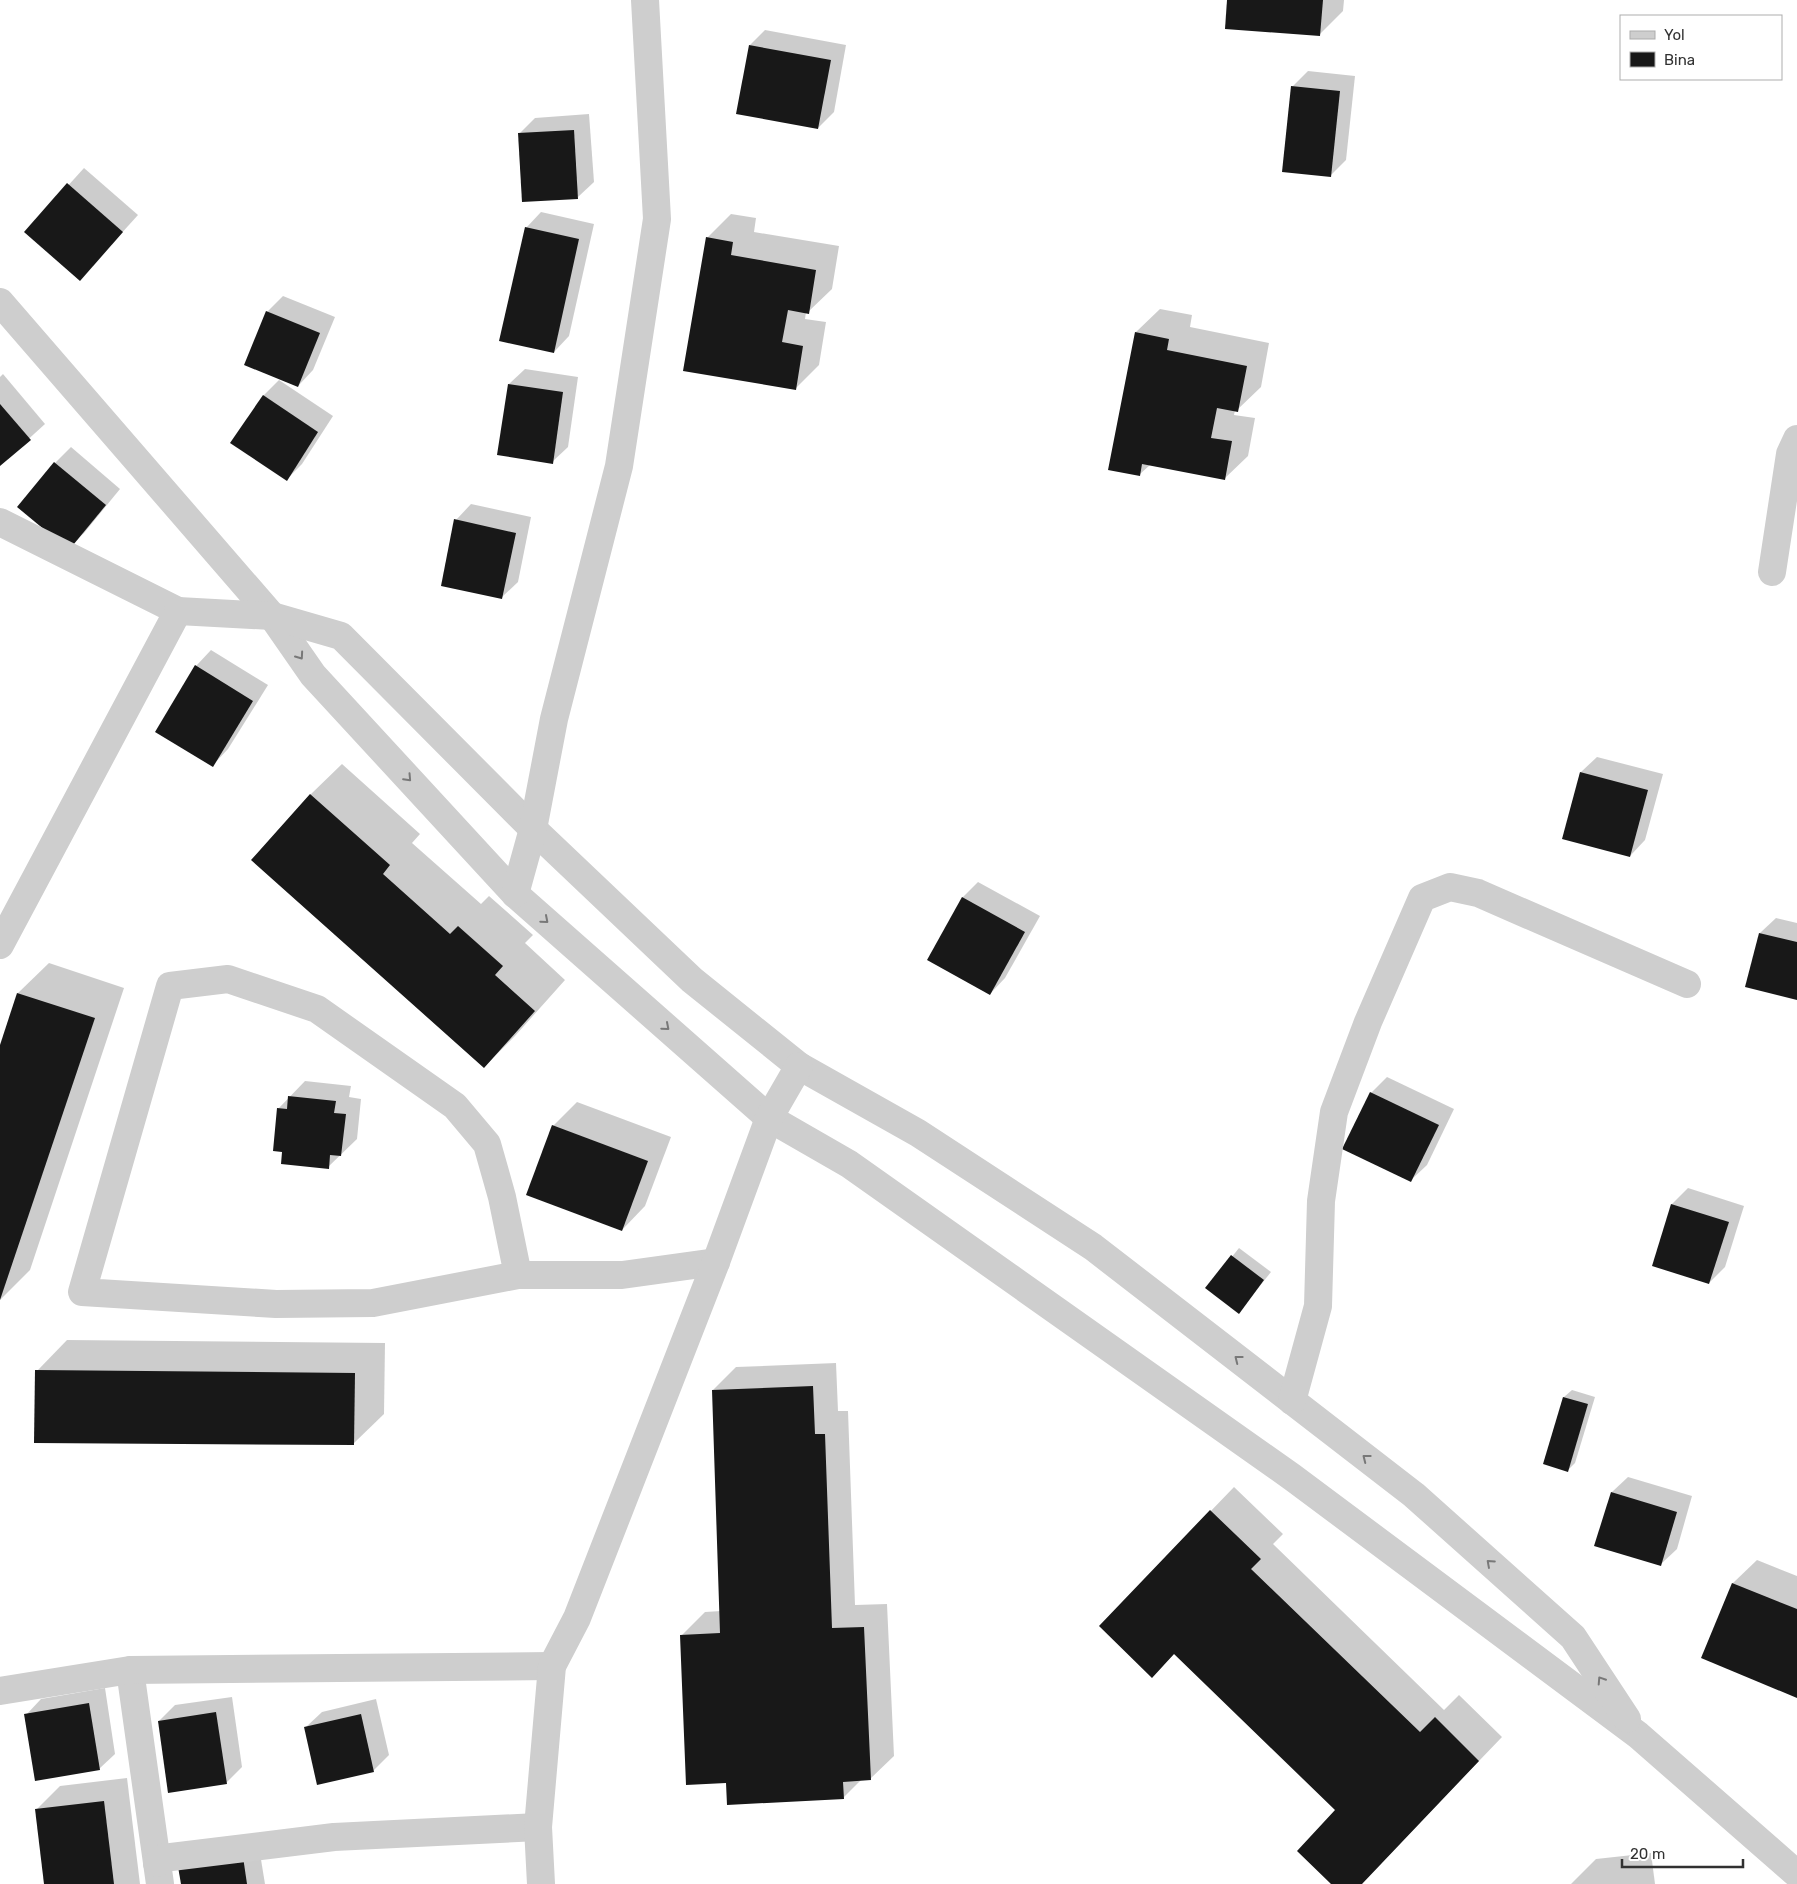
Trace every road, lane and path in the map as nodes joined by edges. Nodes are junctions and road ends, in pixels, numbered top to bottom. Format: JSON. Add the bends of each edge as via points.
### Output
{"nodes":[{"id":1,"x":645,"y":0,"type":"edge"},
{"id":2,"x":0,"y":302,"type":"edge"},
{"id":3,"x":1797,"y":438,"type":"edge"},
{"id":4,"x":0,"y":522,"type":"edge"},
{"id":5,"x":1772,"y":572,"type":"dead end"},
{"id":6,"x":178,"y":611,"type":"junction"},
{"id":7,"x":272,"y":616,"type":"junction"},
{"id":8,"x":533,"y":829,"type":"junction"},
{"id":9,"x":516,"y":894,"type":"junction"},
{"id":10,"x":0,"y":945,"type":"edge"},
{"id":11,"x":1687,"y":984,"type":"dead end"},
{"id":12,"x":799,"y":1066,"type":"junction"},
{"id":13,"x":769,"y":1118,"type":"junction"},
{"id":14,"x":716,"y":1262,"type":"junction"},
{"id":15,"x":518,"y":1275,"type":"junction"},
{"id":16,"x":1292,"y":1401,"type":"junction"},
{"id":17,"x":552,"y":1666,"type":"junction"},
{"id":18,"x":130,"y":1670,"type":"junction"},
{"id":19,"x":0,"y":1691,"type":"edge"},
{"id":20,"x":1638,"y":1735,"type":"junction"},
{"id":21,"x":538,"y":1827,"type":"junction"},
{"id":22,"x":159,"y":1873,"type":"edge"},
{"id":23,"x":1797,"y":1874,"type":"edge"},
{"id":24,"x":541,"y":1884,"type":"edge"}],
"edges":[{"from":1,"to":8,"type":"street","via":[[657,219],[620,466],[554,719]]},
{"from":2,"to":7,"type":"street"},
{"from":3,"to":5,"type":"street","via":[[1790,454]]},
{"from":4,"to":6,"type":"street"},
{"from":6,"to":7,"type":"street"},
{"from":6,"to":10,"type":"street"},
{"from":7,"to":8,"type":"street","via":[[341,636]]},
{"from":7,"to":9,"type":"street","one_way":true,"via":[[313,675]]},
{"from":8,"to":9,"type":"street"},
{"from":8,"to":12,"type":"street","via":[[692,980]]},
{"from":9,"to":13,"type":"street","one_way":true},
{"from":11,"to":16,"type":"street","via":[[1478,893],[1450,887],[1422,898],[1368,1022],[1334,1112],[1320,1201],[1318,1306]]},
{"from":12,"to":13,"type":"street"},
{"from":16,"to":12,"type":"street","one_way":true,"via":[[1093,1247],[918,1133]]},
{"from":13,"to":14,"type":"street"},
{"from":13,"to":20,"type":"street","via":[[849,1164],[1292,1477]]},
{"from":14,"to":15,"type":"street","via":[[622,1275]]},
{"from":14,"to":17,"type":"street","via":[[577,1618]]},
{"from":15,"to":15,"type":"street","via":[[373,1303],[276,1304],[82,1292],[170,986],[228,979],[318,1010],[455,1106],[486,1144],[502,1197]]},
{"from":20,"to":16,"type":"street","one_way":true,"via":[[1572,1637],[1414,1495]]},
{"from":17,"to":18,"type":"street"},
{"from":17,"to":21,"type":"street"},
{"from":18,"to":19,"type":"street"},
{"from":18,"to":22,"type":"street"},
{"from":20,"to":23,"type":"street"},
{"from":21,"to":22,"type":"street","via":[[334,1837],[163,1858]]},
{"from":21,"to":24,"type":"street"}]}
